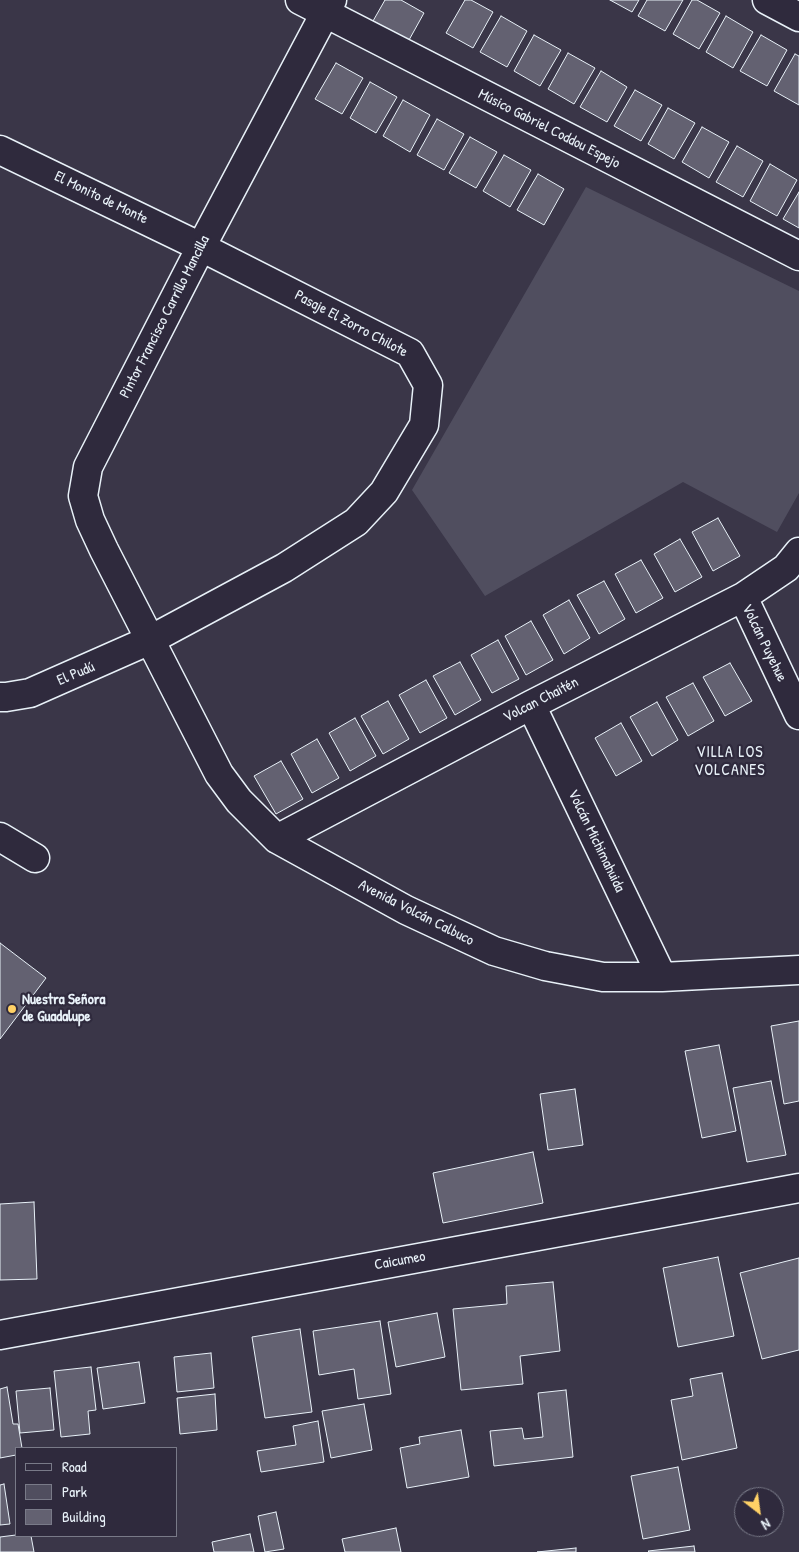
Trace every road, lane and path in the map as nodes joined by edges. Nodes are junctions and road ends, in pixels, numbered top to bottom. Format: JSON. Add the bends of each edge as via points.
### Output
{"nodes":[{"id":1,"x":300,"y":0,"type":"edge"},
{"id":2,"x":768,"y":0,"type":"edge"},
{"id":3,"x":328,"y":6,"type":"edge"},
{"id":4,"x":799,"y":17,"type":"edge"},
{"id":5,"x":0,"y":150,"type":"edge"},
{"id":6,"x":202,"y":247,"type":"junction"},
{"id":7,"x":799,"y":256,"type":"edge"},
{"id":8,"x":799,"y":552,"type":"edge"},
{"id":9,"x":743,"y":597,"type":"junction"},
{"id":10,"x":150,"y":640,"type":"junction"},
{"id":11,"x":0,"y":697,"type":"edge"},
{"id":12,"x":531,"y":705,"type":"junction"},
{"id":13,"x":799,"y":715,"type":"edge"},
{"id":14,"x":0,"y":837,"type":"edge"},
{"id":15,"x":277,"y":838,"type":"junction"},
{"id":16,"x":35,"y":858,"type":"dead end"},
{"id":17,"x":799,"y":970,"type":"edge"},
{"id":18,"x":662,"y":977,"type":"junction"},
{"id":19,"x":799,"y":1188,"type":"edge"},
{"id":20,"x":0,"y":1335,"type":"edge"}],
"edges":[{"from":1,"to":3,"type":"street","name":"Músico Gabriel Coddou Espejo"},
{"from":2,"to":4,"type":"street"},
{"from":3,"to":6,"type":"street","name":"Pintor Francisco Carrillo Mancilla"},
{"from":3,"to":7,"type":"street","name":"Músico Gabriel Coddou Espejo"},
{"from":5,"to":6,"type":"street","name":"El Monito de Monte"},
{"from":6,"to":10,"type":"street","name":"Pintor Francisco Carrillo Mancilla","via":[[88,467],[82,496],[90,520]]},
{"from":6,"to":10,"type":"street","name":"Pasaje El Zorro Chilote","via":[[410,353],[428,385],[424,425],[384,492],[356,522],[284,568]]},
{"from":8,"to":9,"type":"street","name":"Volcan Chaitén","via":[[786,568]]},
{"from":9,"to":12,"type":"street","name":"Volcan Chaitén"},
{"from":9,"to":13,"type":"street","name":"Volcán Puyehue"},
{"from":10,"to":11,"type":"street","name":"El Pudú","via":[[30,693]]},
{"from":10,"to":15,"type":"street","name":"Avenida Volcán Calbuco","via":[[219,774],[239,801]]},
{"from":12,"to":15,"type":"street","name":"Volcan Chaitén"},
{"from":12,"to":18,"type":"street","name":"Volcán Michimahuida"},
{"from":14,"to":16,"type":"street"},
{"from":15,"to":18,"type":"street","name":"Avenida Volcán Calbuco","via":[[406,910],[494,951],[545,966],[603,977]]},
{"from":17,"to":18,"type":"street","name":"Avenida Volcán Calbuco"},
{"from":19,"to":20,"type":"street","name":"Caicumeo"}]}
